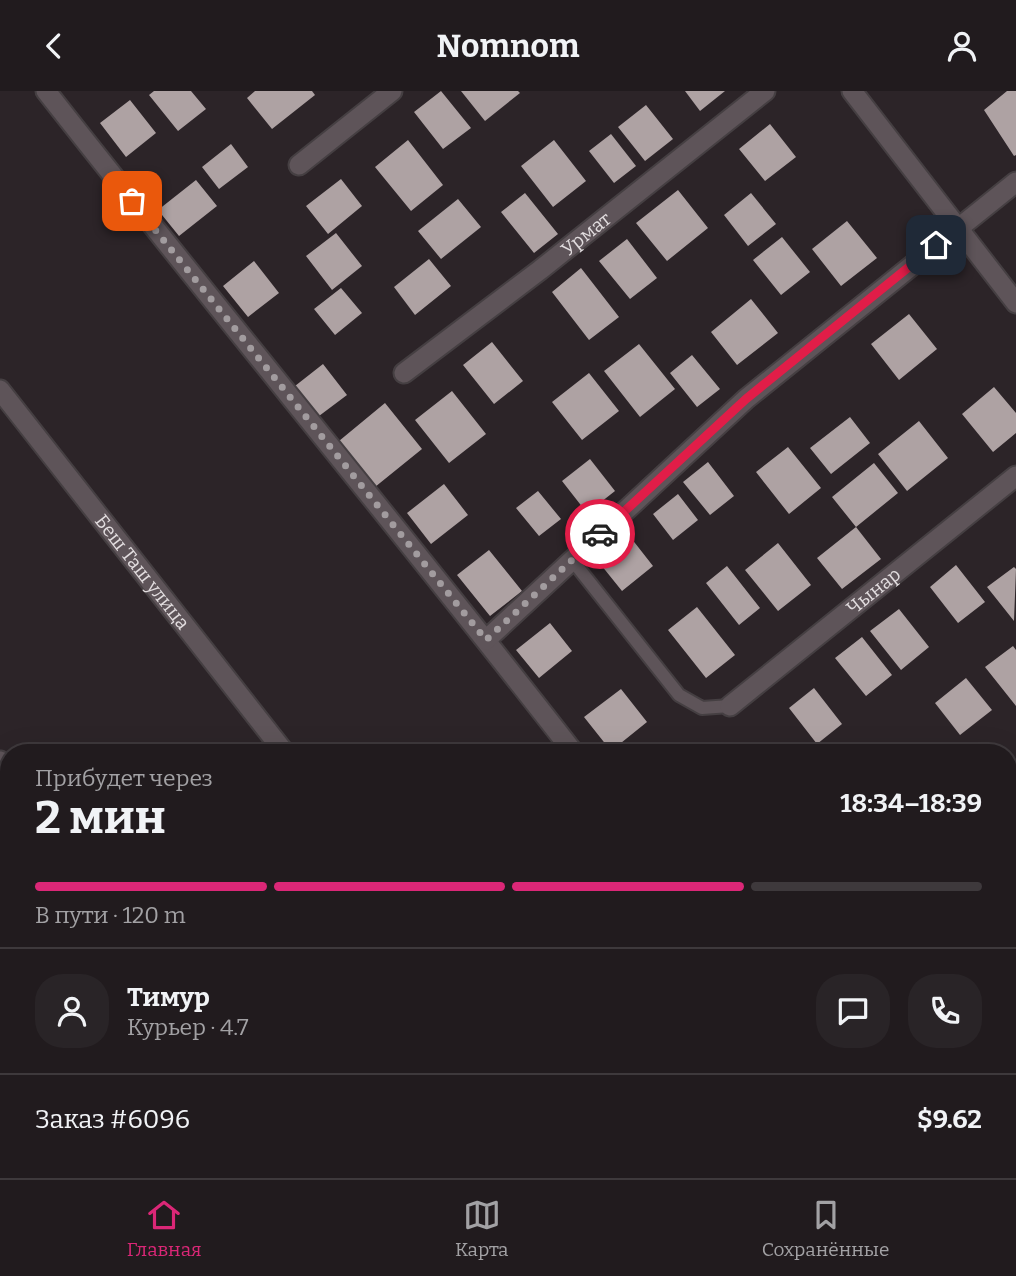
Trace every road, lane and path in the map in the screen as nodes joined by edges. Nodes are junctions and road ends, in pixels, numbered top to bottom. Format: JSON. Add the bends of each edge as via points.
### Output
{"nodes":[{"id":1,"x":46,"y":91,"type":"edge"},
{"id":2,"x":392,"y":91,"type":"edge"},
{"id":3,"x":765,"y":91,"type":"edge"},
{"id":4,"x":852,"y":91,"type":"edge"},
{"id":5,"x":299,"y":165,"type":"dead end"},
{"id":6,"x":1016,"y":182,"type":"edge"},
{"id":7,"x":957,"y":228,"type":"junction"},
{"id":8,"x":1016,"y":303,"type":"edge"},
{"id":9,"x":404,"y":373,"type":"dead end"},
{"id":10,"x":0,"y":390,"type":"edge"},
{"id":11,"x":1016,"y":476,"type":"edge"},
{"id":12,"x":572,"y":560,"type":"junction"},
{"id":13,"x":486,"y":640,"type":"junction"},
{"id":14,"x":730,"y":706,"type":"joint"},
{"id":15,"x":278,"y":744,"type":"edge"},
{"id":16,"x":567,"y":744,"type":"edge"}],
"edges":[{"from":1,"to":13,"type":"street"},
{"from":2,"to":5,"type":"street"},
{"from":3,"to":9,"type":"street","name":"Урмат"},
{"from":4,"to":7,"type":"street"},
{"from":6,"to":7,"type":"street"},
{"from":7,"to":8,"type":"street"},
{"from":7,"to":12,"type":"street","via":[[746,399]]},
{"from":10,"to":15,"type":"street","name":"Беш Таш улица"},
{"from":11,"to":14,"type":"street","name":"Чынар"},
{"from":12,"to":13,"type":"street"},
{"from":12,"to":14,"type":"lane","via":[[679,695],[702,708]]},
{"from":13,"to":16,"type":"street"}]}
